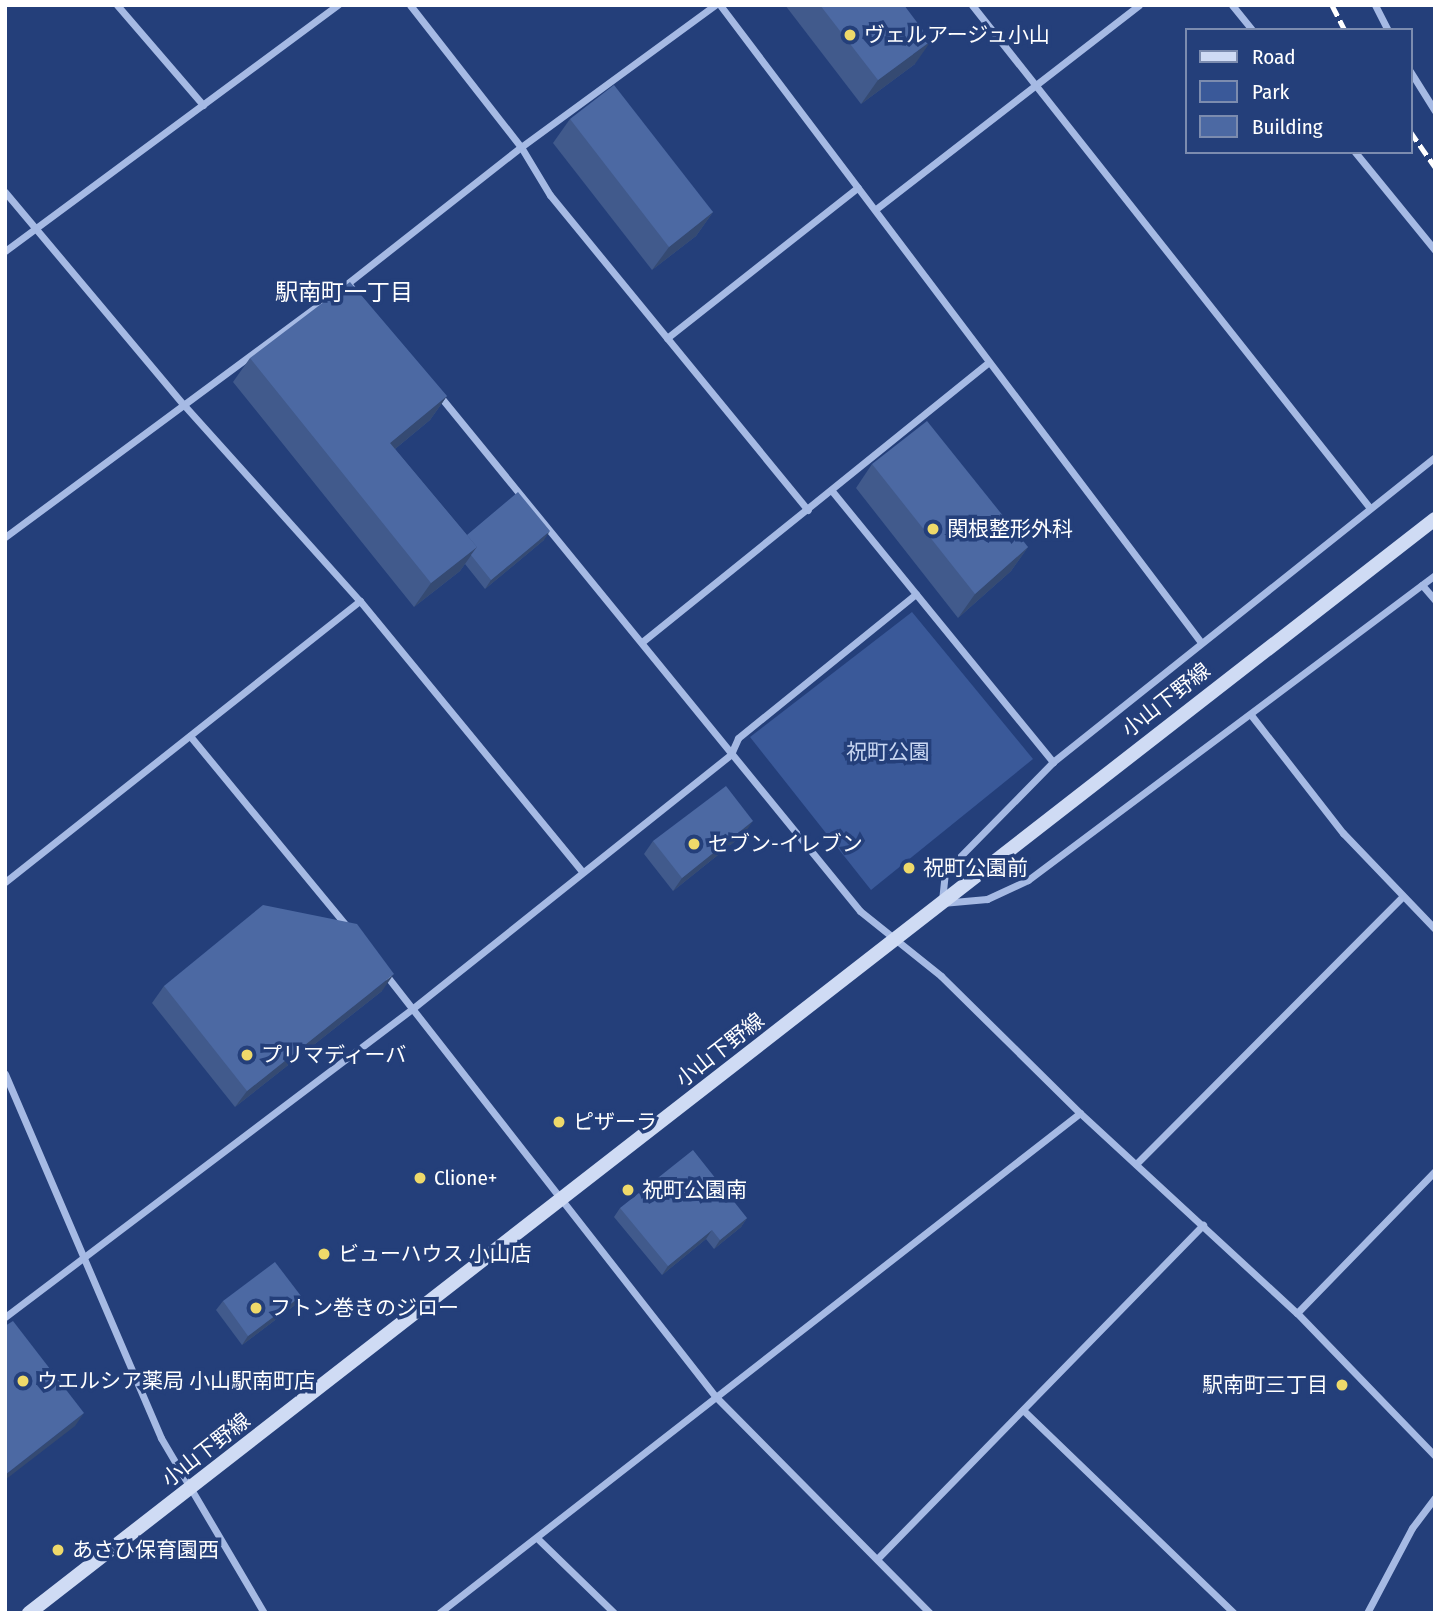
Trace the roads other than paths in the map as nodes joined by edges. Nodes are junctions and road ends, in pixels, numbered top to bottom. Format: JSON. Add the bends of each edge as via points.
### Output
{"nodes":[{"id":1,"x":117,"y":5,"type":"edge"},
{"id":2,"x":338,"y":5,"type":"edge"},
{"id":3,"x":410,"y":5,"type":"edge"},
{"id":4,"x":717,"y":5,"type":"edge"},
{"id":5,"x":972,"y":5,"type":"edge"},
{"id":6,"x":1139,"y":5,"type":"edge"},
{"id":7,"x":1232,"y":5,"type":"edge"},
{"id":8,"x":1375,"y":5,"type":"edge"},
{"id":9,"x":1250,"y":28,"type":"edge"},
{"id":10,"x":1387,"y":28,"type":"edge"},
{"id":11,"x":1412,"y":74,"type":"edge"},
{"id":12,"x":1037,"y":87,"type":"junction"},
{"id":13,"x":203,"y":105,"type":"junction"},
{"id":14,"x":1435,"y":111,"type":"edge"},
{"id":15,"x":521,"y":147,"type":"junction"},
{"id":16,"x":1357,"y":154,"type":"edge"},
{"id":17,"x":858,"y":187,"type":"junction"},
{"id":18,"x":5,"y":192,"type":"edge"},
{"id":19,"x":876,"y":209,"type":"junction"},
{"id":20,"x":36,"y":229,"type":"junction"},
{"id":21,"x":1435,"y":250,"type":"edge"},
{"id":22,"x":5,"y":251,"type":"edge"},
{"id":23,"x":348,"y":283,"type":"junction"},
{"id":24,"x":365,"y":304,"type":"edge"},
{"id":25,"x":667,"y":338,"type":"junction"},
{"id":26,"x":987,"y":364,"type":"junction"},
{"id":27,"x":435,"y":389,"type":"edge"},
{"id":28,"x":183,"y":404,"type":"junction"},
{"id":29,"x":1435,"y":457,"type":"edge"},
{"id":30,"x":832,"y":491,"type":"junction"},
{"id":31,"x":1370,"y":508,"type":"junction"},
{"id":32,"x":808,"y":510,"type":"junction"},
{"id":33,"x":1435,"y":519,"type":"edge"},
{"id":34,"x":5,"y":537,"type":"edge"},
{"id":35,"x":1435,"y":575,"type":"edge"},
{"id":36,"x":1422,"y":585,"type":"junction"},
{"id":37,"x":916,"y":594,"type":"junction"},
{"id":38,"x":1435,"y":600,"type":"edge"},
{"id":39,"x":360,"y":601,"type":"junction"},
{"id":40,"x":1200,"y":641,"type":"junction"},
{"id":41,"x":642,"y":642,"type":"junction"},
{"id":42,"x":1251,"y":715,"type":"junction"},
{"id":43,"x":190,"y":736,"type":"junction"},
{"id":44,"x":732,"y":754,"type":"junction"},
{"id":45,"x":1053,"y":762,"type":"junction"},
{"id":46,"x":582,"y":871,"type":"junction"},
{"id":47,"x":5,"y":882,"type":"edge"},
{"id":48,"x":1402,"y":897,"type":"junction"},
{"id":49,"x":942,"y":903,"type":"junction"},
{"id":50,"x":1435,"y":929,"type":"edge"},
{"id":51,"x":352,"y":934,"type":"edge"},
{"id":52,"x":896,"y":940,"type":"junction"},
{"id":53,"x":378,"y":966,"type":"edge"},
{"id":54,"x":412,"y":1009,"type":"junction"},
{"id":55,"x":5,"y":1074,"type":"edge"},
{"id":56,"x":1080,"y":1113,"type":"junction"},
{"id":57,"x":1136,"y":1164,"type":"junction"},
{"id":58,"x":1435,"y":1171,"type":"edge"},
{"id":59,"x":561,"y":1200,"type":"junction"},
{"id":60,"x":1203,"y":1225,"type":"junction"},
{"id":61,"x":82,"y":1261,"type":"junction"},
{"id":62,"x":1297,"y":1313,"type":"junction"},
{"id":63,"x":5,"y":1317,"type":"edge"},
{"id":64,"x":715,"y":1396,"type":"junction"},
{"id":65,"x":1023,"y":1410,"type":"junction"},
{"id":66,"x":1435,"y":1456,"type":"edge"},
{"id":67,"x":190,"y":1489,"type":"junction"},
{"id":68,"x":1435,"y":1498,"type":"edge"},
{"id":69,"x":537,"y":1538,"type":"junction"},
{"id":70,"x":877,"y":1559,"type":"junction"},
{"id":71,"x":29,"y":1613,"type":"edge"},
{"id":72,"x":264,"y":1613,"type":"edge"},
{"id":73,"x":439,"y":1613,"type":"edge"},
{"id":74,"x":614,"y":1613,"type":"edge"},
{"id":75,"x":930,"y":1613,"type":"edge"},
{"id":76,"x":1234,"y":1613,"type":"edge"},
{"id":77,"x":1367,"y":1613,"type":"edge"}],
"edges":[{"from":1,"to":13,"type":"street"},
{"from":2,"to":13,"type":"street"},
{"from":3,"to":15,"type":"street"},
{"from":4,"to":15,"type":"street"},
{"from":4,"to":17,"type":"street"},
{"from":5,"to":12,"type":"street"},
{"from":6,"to":12,"type":"street"},
{"from":7,"to":9,"type":"street"},
{"from":8,"to":10,"type":"street"},
{"from":11,"to":14,"type":"street"},
{"from":12,"to":19,"type":"street"},
{"from":12,"to":31,"type":"street"},
{"from":13,"to":20,"type":"street"},
{"from":15,"to":23,"type":"street"},
{"from":15,"to":25,"type":"street","via":[[550,195]]},
{"from":16,"to":21,"type":"street"},
{"from":17,"to":19,"type":"street"},
{"from":17,"to":25,"type":"street"},
{"from":18,"to":20,"type":"street"},
{"from":19,"to":26,"type":"street"},
{"from":20,"to":22,"type":"street"},
{"from":20,"to":28,"type":"street"},
{"from":23,"to":24,"type":"street"},
{"from":23,"to":28,"type":"street"},
{"from":25,"to":32,"type":"street"},
{"from":26,"to":30,"type":"street"},
{"from":26,"to":40,"type":"street"},
{"from":27,"to":41,"type":"street"},
{"from":28,"to":34,"type":"street"},
{"from":28,"to":39,"type":"street"},
{"from":29,"to":31,"type":"street"},
{"from":30,"to":32,"type":"street"},
{"from":30,"to":37,"type":"street"},
{"from":31,"to":40,"type":"street"},
{"from":32,"to":41,"type":"street"},
{"from":33,"to":49,"type":"main road","name":"小山下野線"},
{"from":35,"to":36,"type":"street"},
{"from":36,"to":38,"type":"street"},
{"from":36,"to":42,"type":"street"},
{"from":37,"to":44,"type":"street","via":[[738,738]]},
{"from":37,"to":45,"type":"street"},
{"from":39,"to":43,"type":"street"},
{"from":39,"to":46,"type":"street"},
{"from":40,"to":45,"type":"street"},
{"from":41,"to":44,"type":"street"},
{"from":42,"to":48,"type":"street","via":[[1343,833]]},
{"from":42,"to":49,"type":"street","via":[[1028,880],[987,899]]},
{"from":43,"to":47,"type":"street"},
{"from":43,"to":51,"type":"street"},
{"from":44,"to":46,"type":"street"},
{"from":44,"to":52,"type":"street","via":[[860,911]]},
{"from":45,"to":49,"type":"street","via":[[945,872]]},
{"from":46,"to":54,"type":"street"},
{"from":48,"to":50,"type":"street"},
{"from":48,"to":57,"type":"street"},
{"from":49,"to":52,"type":"main road","name":"小山下野線"},
{"from":52,"to":56,"type":"street","via":[[941,976]]},
{"from":52,"to":59,"type":"main road","name":"小山下野線"},
{"from":53,"to":54,"type":"street"},
{"from":54,"to":59,"type":"street"},
{"from":54,"to":61,"type":"street"},
{"from":55,"to":61,"type":"street"},
{"from":56,"to":57,"type":"street"},
{"from":56,"to":64,"type":"street"},
{"from":57,"to":60,"type":"street"},
{"from":58,"to":62,"type":"street"},
{"from":59,"to":64,"type":"street"},
{"from":59,"to":67,"type":"main road","name":"小山下野線"},
{"from":60,"to":62,"type":"street"},
{"from":60,"to":65,"type":"street"},
{"from":61,"to":63,"type":"street"},
{"from":61,"to":67,"type":"street","via":[[161,1438]]},
{"from":62,"to":66,"type":"street"},
{"from":64,"to":69,"type":"street"},
{"from":64,"to":70,"type":"street"},
{"from":65,"to":70,"type":"street"},
{"from":65,"to":76,"type":"street"},
{"from":67,"to":71,"type":"main road","name":"小山下野線"},
{"from":67,"to":72,"type":"street"},
{"from":68,"to":77,"type":"street","via":[[1412,1528]]},
{"from":69,"to":73,"type":"street"},
{"from":69,"to":74,"type":"street"},
{"from":70,"to":75,"type":"street"}]}
